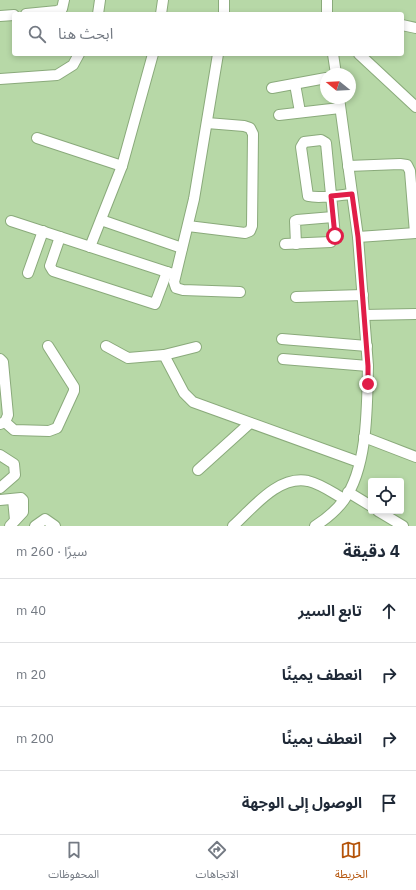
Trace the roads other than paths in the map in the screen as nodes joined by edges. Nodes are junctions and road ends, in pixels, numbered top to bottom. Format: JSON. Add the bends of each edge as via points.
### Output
{"nodes":[{"id":1,"x":64,"y":0,"type":"edge"},
{"id":2,"x":100,"y":0,"type":"edge"},
{"id":3,"x":163,"y":0,"type":"edge"},
{"id":4,"x":224,"y":0,"type":"edge"},
{"id":5,"x":327,"y":0,"type":"edge"},
{"id":6,"x":47,"y":12,"type":"edge"},
{"id":7,"x":98,"y":12,"type":"edge"},
{"id":8,"x":161,"y":12,"type":"edge"},
{"id":9,"x":224,"y":12,"type":"edge"},
{"id":10,"x":327,"y":12,"type":"edge"},
{"id":11,"x":12,"y":15,"type":"edge"},
{"id":12,"x":0,"y":16,"type":"edge"},
{"id":13,"x":404,"y":25,"type":"edge"},
{"id":14,"x":416,"y":28,"type":"edge"},
{"id":15,"x":78,"y":56,"type":"edge"},
{"id":16,"x":152,"y":56,"type":"edge"},
{"id":17,"x":218,"y":56,"type":"edge"},
{"id":18,"x":333,"y":56,"type":"edge"},
{"id":19,"x":369,"y":58,"type":"edge"},
{"id":20,"x":335,"y":68,"type":"edge"},
{"id":21,"x":0,"y":79,"type":"edge"},
{"id":22,"x":320,"y":79,"type":"edge"},
{"id":23,"x":295,"y":84,"type":"junction"},
{"id":24,"x":272,"y":88,"type":"dead end"},
{"id":25,"x":336,"y":104,"type":"edge"},
{"id":26,"x":340,"y":104,"type":"edge"},
{"id":27,"x":416,"y":106,"type":"edge"},
{"id":28,"x":300,"y":112,"type":"junction"},
{"id":29,"x":279,"y":115,"type":"dead end"},
{"id":30,"x":207,"y":123,"type":"junction"},
{"id":31,"x":37,"y":138,"type":"dead end"},
{"id":32,"x":122,"y":166,"type":"junction"},
{"id":33,"x":348,"y":166,"type":"junction"},
{"id":34,"x":352,"y":194,"type":"junction"},
{"id":35,"x":331,"y":196,"type":"junction"},
{"id":36,"x":333,"y":217,"type":"junction"},
{"id":37,"x":101,"y":220,"type":"junction"},
{"id":38,"x":12,"y":221,"type":"dead end"},
{"id":39,"x":188,"y":226,"type":"junction"},
{"id":40,"x":43,"y":231,"type":"junction"},
{"id":41,"x":416,"y":233,"type":"edge"},
{"id":42,"x":60,"y":237,"type":"junction"},
{"id":43,"x":358,"y":237,"type":"junction"},
{"id":44,"x":285,"y":244,"type":"dead end"},
{"id":45,"x":296,"y":244,"type":"junction"},
{"id":46,"x":90,"y":247,"type":"junction"},
{"id":47,"x":182,"y":248,"type":"junction"},
{"id":48,"x":28,"y":273,"type":"dead end"},
{"id":49,"x":171,"y":274,"type":"junction"},
{"id":50,"x":240,"y":292,"type":"dead end"},
{"id":51,"x":363,"y":295,"type":"junction"},
{"id":52,"x":296,"y":297,"type":"dead end"},
{"id":53,"x":416,"y":314,"type":"edge"},
{"id":54,"x":364,"y":315,"type":"junction"},
{"id":55,"x":282,"y":339,"type":"dead end"},
{"id":56,"x":48,"y":346,"type":"dead end"},
{"id":57,"x":106,"y":346,"type":"dead end"},
{"id":58,"x":367,"y":346,"type":"junction"},
{"id":59,"x":196,"y":347,"type":"dead end"},
{"id":60,"x":164,"y":355,"type":"junction"},
{"id":61,"x":0,"y":359,"type":"edge"},
{"id":62,"x":283,"y":359,"type":"dead end"},
{"id":63,"x":368,"y":366,"type":"junction"},
{"id":64,"x":2,"y":423,"type":"edge"},
{"id":65,"x":250,"y":423,"type":"junction"},
{"id":66,"x":364,"y":436,"type":"junction"},
{"id":67,"x":0,"y":455,"type":"edge"},
{"id":68,"x":416,"y":457,"type":"edge"},
{"id":69,"x":360,"y":462,"type":"junction"},
{"id":70,"x":198,"y":470,"type":"dead end"},
{"id":71,"x":0,"y":488,"type":"edge"},
{"id":72,"x":346,"y":496,"type":"junction"},
{"id":73,"x":0,"y":500,"type":"edge"},
{"id":74,"x":368,"y":505,"type":"edge"},
{"id":75,"x":381,"y":514,"type":"edge"},
{"id":76,"x":13,"y":523,"type":"edge"},
{"id":77,"x":390,"y":523,"type":"edge"},
{"id":78,"x":35,"y":526,"type":"edge"},
{"id":79,"x":55,"y":526,"type":"edge"},
{"id":80,"x":233,"y":526,"type":"edge"},
{"id":81,"x":315,"y":526,"type":"edge"},
{"id":82,"x":403,"y":526,"type":"edge"}],
"edges":[{"from":1,"to":6,"type":"street","via":[[62,9]]},
{"from":2,"to":7,"type":"street"},
{"from":3,"to":8,"type":"street"},
{"from":4,"to":9,"type":"street"},
{"from":5,"to":10,"type":"street"},
{"from":11,"to":12,"type":"street"},
{"from":13,"to":14,"type":"street"},
{"from":15,"to":21,"type":"street","via":[[73,65],[57,74]]},
{"from":16,"to":32,"type":"street"},
{"from":17,"to":30,"type":"street"},
{"from":18,"to":20,"type":"street"},
{"from":19,"to":27,"type":"street"},
{"from":22,"to":23,"type":"street"},
{"from":23,"to":24,"type":"street"},
{"from":23,"to":28,"type":"street"},
{"from":25,"to":28,"type":"street"},
{"from":26,"to":33,"type":"street"},
{"from":28,"to":29,"type":"street"},
{"from":30,"to":39,"type":"street"},
{"from":30,"to":39,"type":"street","via":[[244,126],[250,128],[253,134],[252,226],[250,231],[245,233]]},
{"from":31,"to":32,"type":"street"},
{"from":32,"to":37,"type":"street"},
{"from":33,"to":34,"type":"street"},
{"from":33,"to":41,"type":"street","via":[[407,165],[410,171]]},
{"from":34,"to":35,"type":"street"},
{"from":34,"to":43,"type":"street"},
{"from":35,"to":35,"type":"street","via":[[308,196],[301,147],[304,142],[321,140],[326,143]]},
{"from":35,"to":36,"type":"street"},
{"from":36,"to":45,"type":"street","via":[[295,221]]},
{"from":36,"to":45,"type":"street","via":[[334,240]]},
{"from":37,"to":46,"type":"street"},
{"from":37,"to":47,"type":"street"},
{"from":38,"to":40,"type":"street"},
{"from":39,"to":47,"type":"street"},
{"from":40,"to":42,"type":"street"},
{"from":40,"to":48,"type":"street"},
{"from":41,"to":43,"type":"street"},
{"from":42,"to":46,"type":"street"},
{"from":42,"to":49,"type":"street","via":[[50,266],[53,271],[155,304]]},
{"from":43,"to":51,"type":"street"},
{"from":44,"to":45,"type":"street"},
{"from":46,"to":49,"type":"street"},
{"from":47,"to":49,"type":"street"},
{"from":49,"to":50,"type":"street","via":[[176,288],[183,290]]},
{"from":51,"to":52,"type":"street"},
{"from":51,"to":54,"type":"street"},
{"from":53,"to":54,"type":"street"},
{"from":54,"to":58,"type":"street"},
{"from":55,"to":58,"type":"street"},
{"from":56,"to":64,"type":"street","via":[[74,387],[57,428],[49,431],[14,430]]},
{"from":57,"to":60,"type":"street","via":[[128,358]]},
{"from":58,"to":63,"type":"street"},
{"from":59,"to":60,"type":"street"},
{"from":60,"to":65,"type":"street","via":[[184,393],[193,402]]},
{"from":61,"to":64,"type":"street","via":[[3,362],[8,415]]},
{"from":62,"to":63,"type":"street"},
{"from":63,"to":66,"type":"street"},
{"from":65,"to":69,"type":"street"},
{"from":65,"to":70,"type":"street"},
{"from":66,"to":68,"type":"street"},
{"from":66,"to":69,"type":"street"},
{"from":67,"to":71,"type":"street","via":[[14,464],[15,475]]},
{"from":69,"to":72,"type":"street"},
{"from":72,"to":74,"type":"street"},
{"from":72,"to":80,"type":"street","via":[[308,481],[290,481],[271,492]]},
{"from":72,"to":81,"type":"street","via":[[327,518]]},
{"from":73,"to":76,"type":"street","via":[[13,499]]},
{"from":75,"to":77,"type":"street"},
{"from":77,"to":82,"type":"street"},
{"from":78,"to":79,"type":"street","via":[[45,519]]}]}
